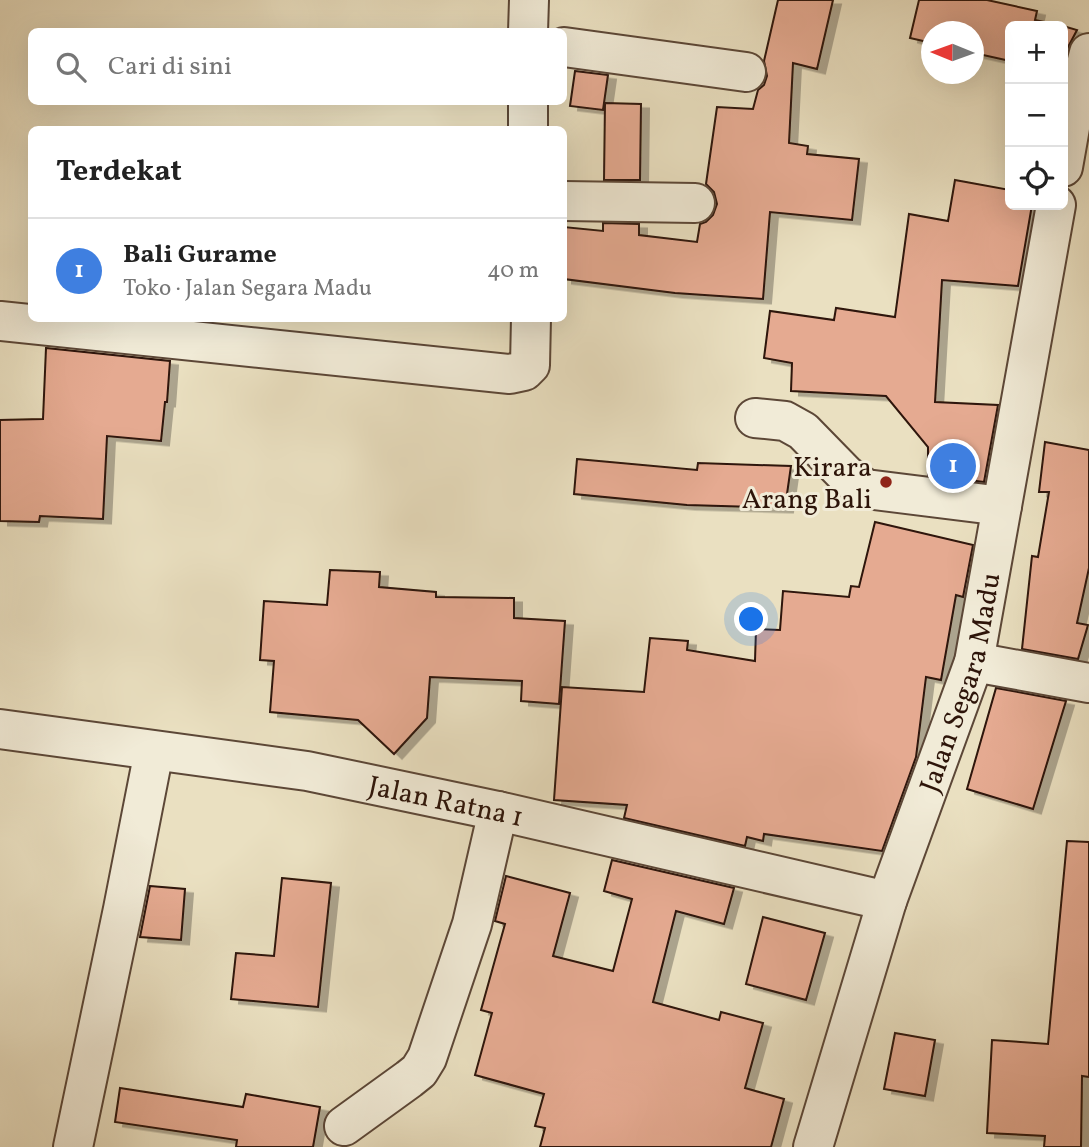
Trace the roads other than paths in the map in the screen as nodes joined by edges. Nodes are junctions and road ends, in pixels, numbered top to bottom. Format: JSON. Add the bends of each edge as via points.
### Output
{"nodes":[{"id":1,"x":528,"y":0,"type":"edge"},
{"id":2,"x":528,"y":28,"type":"edge"},
{"id":3,"x":567,"y":47,"type":"edge"},
{"id":4,"x":1089,"y":52,"type":"edge"},
{"id":5,"x":746,"y":72,"type":"dead end"},
{"id":6,"x":528,"y":105,"type":"edge"},
{"id":7,"x":528,"y":126,"type":"edge"},
{"id":8,"x":1067,"y":147,"type":"edge"},
{"id":9,"x":567,"y":201,"type":"edge"},
{"id":10,"x":695,"y":203,"type":"dead end"},
{"id":11,"x":1055,"y":210,"type":"edge"},
{"id":12,"x":0,"y":321,"type":"edge"},
{"id":13,"x":531,"y":322,"type":"edge"},
{"id":14,"x":755,"y":418,"type":"dead end"},
{"id":15,"x":1002,"y":506,"type":"junction"},
{"id":16,"x":974,"y":662,"type":"junction"},
{"id":17,"x":1089,"y":683,"type":"edge"},
{"id":18,"x":0,"y":729,"type":"edge"},
{"id":19,"x":154,"y":751,"type":"junction"},
{"id":20,"x":498,"y":811,"type":"junction"},
{"id":21,"x":887,"y":901,"type":"junction"},
{"id":22,"x":344,"y":1126,"type":"dead end"},
{"id":23,"x":73,"y":1147,"type":"edge"},
{"id":24,"x":813,"y":1147,"type":"edge"}],
"edges":[{"from":1,"to":2,"type":"street"},
{"from":3,"to":5,"type":"street"},
{"from":4,"to":8,"type":"street"},
{"from":6,"to":7,"type":"street"},
{"from":9,"to":10,"type":"street"},
{"from":11,"to":15,"type":"street","name":"Jalan Segara Madu"},
{"from":12,"to":13,"type":"street","via":[[510,374],[530,365]]},
{"from":14,"to":15,"type":"street","via":[[785,421],[803,432],[866,489]]},
{"from":15,"to":16,"type":"street","name":"Jalan Segara Madu"},
{"from":16,"to":17,"type":"street"},
{"from":16,"to":21,"type":"street","name":"Jalan Segara Madu"},
{"from":18,"to":19,"type":"street","name":"Jalan Ratna 1"},
{"from":19,"to":20,"type":"street","name":"Jalan Ratna 1","via":[[307,771]]},
{"from":19,"to":23,"type":"street"},
{"from":20,"to":21,"type":"street","name":"Jalan Ratna 1"},
{"from":20,"to":22,"type":"street","via":[[472,924],[427,1058],[410,1079]]},
{"from":21,"to":24,"type":"street","name":"Jalan Segara Madu"}]}
